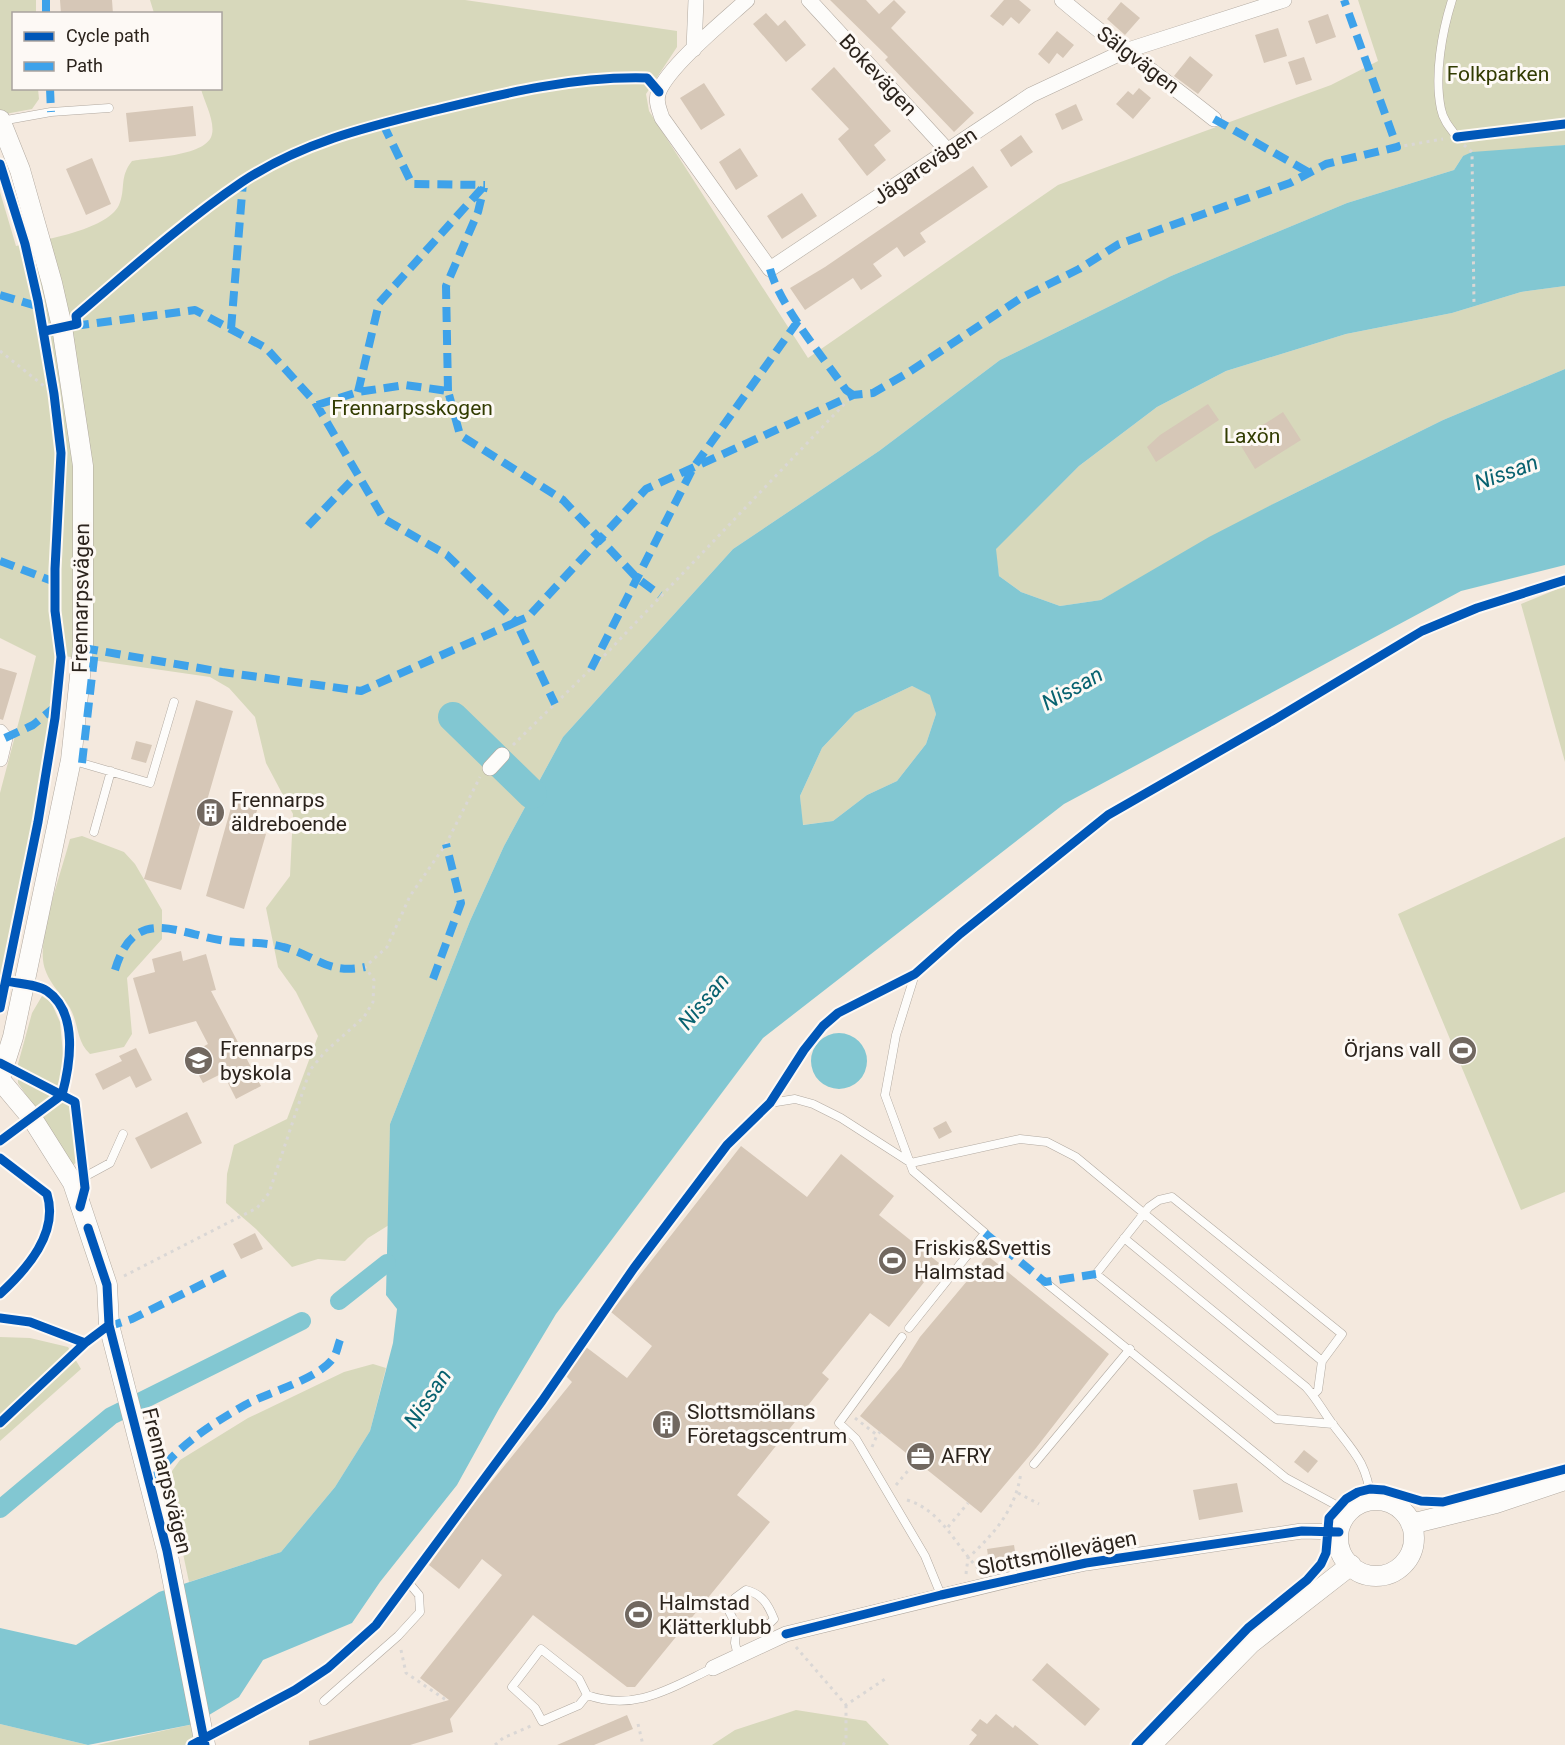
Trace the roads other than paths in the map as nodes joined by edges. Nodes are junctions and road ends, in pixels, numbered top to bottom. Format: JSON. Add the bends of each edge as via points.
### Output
{"nodes":[{"id":1,"x":696,"y":0,"type":"edge"},
{"id":2,"x":747,"y":0,"type":"edge"},
{"id":3,"x":809,"y":0,"type":"edge"},
{"id":4,"x":1062,"y":0,"type":"edge"},
{"id":5,"x":1284,"y":0,"type":"edge"},
{"id":6,"x":1452,"y":0,"type":"edge"},
{"id":7,"x":1266,"y":3,"type":"edge"},
{"id":8,"x":694,"y":49,"type":"junction"},
{"id":9,"x":1125,"y":51,"type":"junction"},
{"id":10,"x":110,"y":108,"type":"dead end"},
{"id":11,"x":1214,"y":119,"type":"dead end"},
{"id":12,"x":0,"y":120,"type":"edge"},
{"id":13,"x":1457,"y":137,"type":"road end"},
{"id":14,"x":947,"y":150,"type":"junction"},
{"id":15,"x":1565,"y":580,"type":"edge"},
{"id":16,"x":1477,"y":608,"type":"dead end"},
{"id":17,"x":174,"y":702,"type":"dead end"},
{"id":18,"x":0,"y":732,"type":"edge"},
{"id":19,"x":502,"y":755,"type":"road end"},
{"id":20,"x":0,"y":759,"type":"edge"},
{"id":21,"x":71,"y":760,"type":"junction"},
{"id":22,"x":490,"y":768,"type":"road end"},
{"id":23,"x":111,"y":771,"type":"junction"},
{"id":24,"x":94,"y":832,"type":"dead end"},
{"id":25,"x":960,"y":934,"type":"dead end"},
{"id":26,"x":0,"y":1079,"type":"edge"},
{"id":27,"x":123,"y":1134,"type":"dead end"},
{"id":28,"x":911,"y":1163,"type":"junction"},
{"id":29,"x":73,"y":1183,"type":"junction"},
{"id":30,"x":1144,"y":1214,"type":"junction"},
{"id":31,"x":1125,"y":1238,"type":"junction"},
{"id":32,"x":1045,"y":1282,"type":"dead end"},
{"id":33,"x":909,"y":1328,"type":"dead end"},
{"id":34,"x":902,"y":1337,"type":"dead end"},
{"id":35,"x":1130,"y":1349,"type":"junction"},
{"id":36,"x":1322,"y":1361,"type":"junction"},
{"id":37,"x":1313,"y":1395,"type":"junction"},
{"id":38,"x":1333,"y":1424,"type":"junction"},
{"id":39,"x":1034,"y":1464,"type":"dead end"},
{"id":40,"x":1565,"y":1480,"type":"edge"},
{"id":41,"x":1371,"y":1500,"type":"junction"},
{"id":42,"x":1349,"y":1512,"type":"junction"},
{"id":43,"x":1411,"y":1524,"type":"junction"},
{"id":44,"x":1339,"y":1532,"type":"junction"},
{"id":45,"x":1351,"y":1565,"type":"junction"},
{"id":46,"x":408,"y":1582,"type":"junction"},
{"id":47,"x":941,"y":1595,"type":"junction"},
{"id":48,"x":396,"y":1600,"type":"dead end"},
{"id":49,"x":737,"y":1623,"type":"junction"},
{"id":50,"x":738,"y":1656,"type":"junction"},
{"id":51,"x":713,"y":1668,"type":"joint"},
{"id":52,"x":587,"y":1695,"type":"junction"},
{"id":53,"x":324,"y":1701,"type":"dead end"},
{"id":54,"x":205,"y":1745,"type":"edge"},
{"id":55,"x":1151,"y":1745,"type":"edge"}],
"edges":[{"from":1,"to":8,"type":"street"},
{"from":2,"to":8,"type":"street"},
{"from":3,"to":14,"type":"street","name":"Bokevägen"},
{"from":4,"to":9,"type":"street","name":"Sälgvägen"},
{"from":5,"to":7,"type":"street","name":"Jägarevägen"},
{"from":6,"to":13,"type":"lane","via":[[1439,66],[1440,108],[1444,121]]},
{"from":7,"to":9,"type":"street","name":"Jägarevägen"},
{"from":8,"to":14,"type":"street","name":"Jägarevägen","via":[[659,92],[657,105],[662,118],[770,269]]},
{"from":9,"to":11,"type":"street","name":"Sälgvägen"},
{"from":9,"to":14,"type":"street","name":"Jägarevägen","via":[[1031,95]]},
{"from":10,"to":12,"type":"lane"},
{"from":12,"to":21,"type":"street","name":"Frennarpsvägen","via":[[20,170],[52,283],[82,466],[82,648]]},
{"from":15,"to":16,"type":"lane"},
{"from":17,"to":23,"type":"lane","via":[[150,783]]},
{"from":18,"to":20,"type":"street","via":[[5,738]]},
{"from":19,"to":22,"type":"street"},
{"from":21,"to":23,"type":"lane"},
{"from":21,"to":26,"type":"street","name":"Frennarpsvägen","via":[[13,1037]]},
{"from":23,"to":24,"type":"lane"},
{"from":25,"to":28,"type":"lane","via":[[915,974],[896,1035],[885,1095]]},
{"from":26,"to":29,"type":"street","name":"Frennarpsvägen","via":[[32,1118]]},
{"from":27,"to":29,"type":"lane","via":[[110,1163]]},
{"from":28,"to":30,"type":"lane","via":[[1020,1139],[1047,1142],[1077,1157]]},
{"from":28,"to":33,"type":"lane","via":[[913,1171],[986,1233]]},
{"from":28,"to":46,"type":"lane","via":[[813,1104],[795,1099],[770,1103],[727,1145],[641,1258],[542,1401]]},
{"from":29,"to":54,"type":"street","name":"Frennarpsvägen","via":[[107,1285],[109,1325],[167,1551]]},
{"from":30,"to":31,"type":"lane"},
{"from":30,"to":36,"type":"lane"},
{"from":30,"to":36,"type":"lane","via":[[1159,1200],[1172,1197],[1342,1334]]},
{"from":31,"to":37,"type":"lane"},
{"from":31,"to":38,"type":"lane","via":[[1096,1274],[1276,1419]]},
{"from":32,"to":35,"type":"lane"},
{"from":34,"to":47,"type":"lane","via":[[839,1423],[856,1439],[925,1556]]},
{"from":35,"to":39,"type":"lane"},
{"from":35,"to":42,"type":"lane","via":[[1286,1478]]},
{"from":36,"to":37,"type":"lane","via":[[1318,1390]]},
{"from":37,"to":38,"type":"lane"},
{"from":38,"to":41,"type":"lane","via":[[1363,1462]]},
{"from":40,"to":43,"type":"street","via":[[1496,1503]]},
{"from":41,"to":42,"type":"street"},
{"from":41,"to":43,"type":"street","via":[[1392,1503]]},
{"from":42,"to":44,"type":"street"},
{"from":43,"to":45,"type":"street","via":[[1412,1550],[1395,1570],[1375,1575],[1362,1573]]},
{"from":44,"to":45,"type":"street","via":[[1340,1548]]},
{"from":44,"to":47,"type":"street","name":"Slottsmöllevägen","via":[[1302,1531],[1086,1563]]},
{"from":45,"to":55,"type":"street","via":[[1251,1642]]},
{"from":46,"to":48,"type":"lane"},
{"from":46,"to":53,"type":"lane","via":[[419,1595],[420,1612]]},
{"from":47,"to":50,"type":"street","name":"Slottsmöllevägen","via":[[786,1634]]},
{"from":49,"to":49,"type":"lane","via":[[746,1630],[759,1629],[774,1619],[758,1593],[746,1590],[735,1598],[729,1611]]},
{"from":49,"to":50,"type":"lane"},
{"from":50,"to":51,"type":"street","name":"Slottsmöllevägen"},
{"from":51,"to":52,"type":"lane","via":[[641,1700],[606,1702]]},
{"from":52,"to":52,"type":"lane","via":[[579,1705],[543,1721],[512,1687],[541,1649],[579,1679]]}]}
